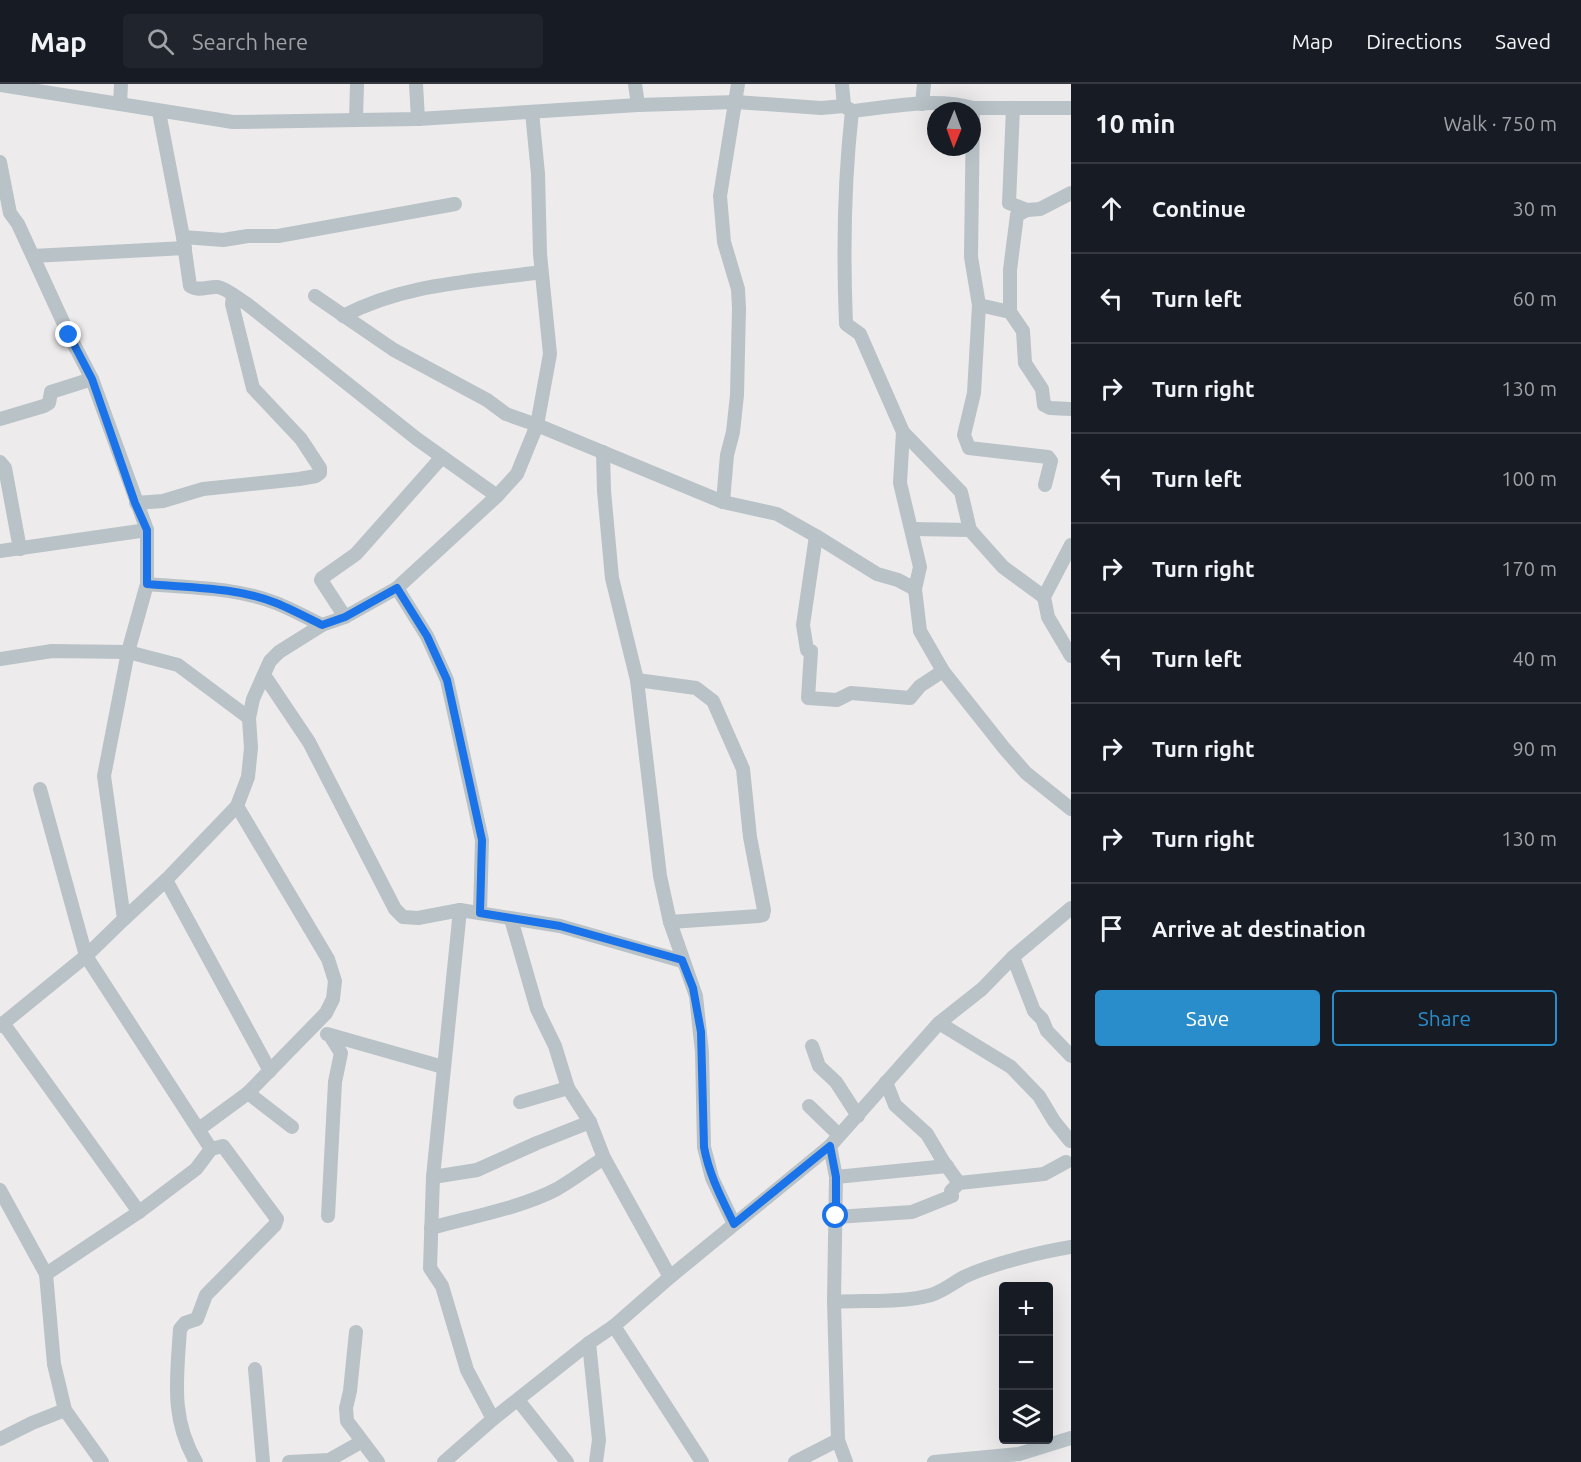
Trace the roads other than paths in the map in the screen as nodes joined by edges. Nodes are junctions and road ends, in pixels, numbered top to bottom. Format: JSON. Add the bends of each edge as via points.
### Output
{"nodes":[{"id":1,"x":121,"y":84,"type":"edge"},
{"id":2,"x":357,"y":84,"type":"edge"},
{"id":3,"x":416,"y":84,"type":"edge"},
{"id":4,"x":635,"y":84,"type":"edge"},
{"id":5,"x":738,"y":84,"type":"edge"},
{"id":6,"x":842,"y":84,"type":"edge"},
{"id":7,"x":924,"y":84,"type":"edge"},
{"id":8,"x":0,"y":85,"type":"edge"},
{"id":9,"x":736,"y":102,"type":"junction"},
{"id":10,"x":120,"y":104,"type":"junction"},
{"id":11,"x":922,"y":104,"type":"junction"},
{"id":12,"x":927,"y":104,"type":"edge"},
{"id":13,"x":638,"y":105,"type":"junction"},
{"id":14,"x":848,"y":108,"type":"junction"},
{"id":15,"x":981,"y":108,"type":"edge"},
{"id":16,"x":1013,"y":108,"type":"junction"},
{"id":17,"x":1071,"y":108,"type":"edge"},
{"id":18,"x":159,"y":111,"type":"junction"},
{"id":19,"x":532,"y":112,"type":"junction"},
{"id":20,"x":418,"y":119,"type":"junction"},
{"id":21,"x":356,"y":120,"type":"junction"},
{"id":22,"x":972,"y":156,"type":"edge"},
{"id":23,"x":0,"y":162,"type":"edge"},
{"id":24,"x":1071,"y":193,"type":"edge"},
{"id":25,"x":455,"y":204,"type":"dead end"},
{"id":26,"x":1028,"y":210,"type":"junction"},
{"id":27,"x":5,"y":216,"type":"edge"},
{"id":28,"x":184,"y":243,"type":"junction"},
{"id":29,"x":33,"y":256,"type":"junction"},
{"id":30,"x":541,"y":272,"type":"junction"},
{"id":31,"x":233,"y":295,"type":"junction"},
{"id":32,"x":315,"y":296,"type":"dead end"},
{"id":33,"x":979,"y":305,"type":"junction"},
{"id":34,"x":1010,"y":312,"type":"junction"},
{"id":35,"x":343,"y":316,"type":"junction"},
{"id":36,"x":92,"y":379,"type":"junction"},
{"id":37,"x":1071,"y":409,"type":"edge"},
{"id":38,"x":0,"y":419,"type":"edge"},
{"id":39,"x":537,"y":425,"type":"junction"},
{"id":40,"x":903,"y":432,"type":"junction"},
{"id":41,"x":603,"y":452,"type":"junction"},
{"id":42,"x":442,"y":457,"type":"junction"},
{"id":43,"x":0,"y":462,"type":"edge"},
{"id":44,"x":1045,"y":485,"type":"dead end"},
{"id":45,"x":497,"y":495,"type":"junction"},
{"id":46,"x":723,"y":502,"type":"junction"},
{"id":47,"x":135,"y":503,"type":"junction"},
{"id":48,"x":147,"y":530,"type":"junction"},
{"id":49,"x":913,"y":530,"type":"junction"},
{"id":50,"x":970,"y":530,"type":"junction"},
{"id":51,"x":816,"y":536,"type":"junction"},
{"id":52,"x":1071,"y":545,"type":"edge"},
{"id":53,"x":20,"y":549,"type":"junction"},
{"id":54,"x":0,"y":551,"type":"edge"},
{"id":55,"x":147,"y":584,"type":"junction"},
{"id":56,"x":397,"y":588,"type":"junction"},
{"id":57,"x":915,"y":589,"type":"junction"},
{"id":58,"x":1044,"y":597,"type":"junction"},
{"id":59,"x":345,"y":617,"type":"junction"},
{"id":60,"x":322,"y":625,"type":"junction"},
{"id":61,"x":128,"y":652,"type":"junction"},
{"id":62,"x":1071,"y":656,"type":"edge"},
{"id":63,"x":0,"y":659,"type":"edge"},
{"id":64,"x":943,"y":671,"type":"junction"},
{"id":65,"x":264,"y":675,"type":"junction"},
{"id":66,"x":637,"y":680,"type":"junction"},
{"id":67,"x":249,"y":718,"type":"junction"},
{"id":68,"x":40,"y":789,"type":"dead end"},
{"id":69,"x":1069,"y":804,"type":"edge"},
{"id":70,"x":237,"y":806,"type":"junction"},
{"id":71,"x":166,"y":880,"type":"junction"},
{"id":72,"x":1071,"y":908,"type":"edge"},
{"id":73,"x":460,"y":910,"type":"junction"},
{"id":74,"x":480,"y":913,"type":"junction"},
{"id":75,"x":124,"y":919,"type":"junction"},
{"id":76,"x":511,"y":920,"type":"junction"},
{"id":77,"x":670,"y":922,"type":"junction"},
{"id":78,"x":86,"y":956,"type":"junction"},
{"id":79,"x":1013,"y":957,"type":"junction"},
{"id":80,"x":682,"y":960,"type":"junction"},
{"id":81,"x":939,"y":1023,"type":"junction"},
{"id":82,"x":2,"y":1024,"type":"edge"},
{"id":83,"x":315,"y":1026,"type":"junction"},
{"id":84,"x":331,"y":1037,"type":"junction"},
{"id":85,"x":812,"y":1046,"type":"dead end"},
{"id":86,"x":1071,"y":1056,"type":"edge"},
{"id":87,"x":443,"y":1067,"type":"junction"},
{"id":88,"x":270,"y":1071,"type":"junction"},
{"id":89,"x":886,"y":1082,"type":"junction"},
{"id":90,"x":568,"y":1088,"type":"junction"},
{"id":91,"x":248,"y":1093,"type":"junction"},
{"id":92,"x":520,"y":1102,"type":"dead end"},
{"id":93,"x":809,"y":1106,"type":"dead end"},
{"id":94,"x":858,"y":1116,"type":"junction"},
{"id":95,"x":590,"y":1122,"type":"junction"},
{"id":96,"x":292,"y":1128,"type":"dead end"},
{"id":97,"x":199,"y":1129,"type":"junction"},
{"id":98,"x":839,"y":1135,"type":"junction"},
{"id":99,"x":830,"y":1146,"type":"junction"},
{"id":100,"x":211,"y":1149,"type":"junction"},
{"id":101,"x":1070,"y":1151,"type":"edge"},
{"id":102,"x":604,"y":1158,"type":"junction"},
{"id":103,"x":947,"y":1166,"type":"junction"},
{"id":104,"x":433,"y":1177,"type":"junction"},
{"id":105,"x":836,"y":1177,"type":"junction"},
{"id":106,"x":959,"y":1183,"type":"junction"},
{"id":107,"x":0,"y":1190,"type":"edge"},
{"id":108,"x":139,"y":1212,"type":"junction"},
{"id":109,"x":328,"y":1216,"type":"dead end"},
{"id":110,"x":836,"y":1216,"type":"junction"},
{"id":111,"x":734,"y":1224,"type":"junction"},
{"id":112,"x":431,"y":1228,"type":"junction"},
{"id":113,"x":1071,"y":1247,"type":"edge"},
{"id":114,"x":46,"y":1274,"type":"junction"},
{"id":115,"x":670,"y":1277,"type":"junction"},
{"id":116,"x":834,"y":1302,"type":"junction"},
{"id":117,"x":614,"y":1326,"type":"junction"},
{"id":118,"x":356,"y":1332,"type":"dead end"},
{"id":119,"x":589,"y":1343,"type":"junction"},
{"id":120,"x":255,"y":1369,"type":"dead end"},
{"id":121,"x":518,"y":1400,"type":"junction"},
{"id":122,"x":66,"y":1410,"type":"junction"},
{"id":123,"x":493,"y":1419,"type":"junction"},
{"id":124,"x":1071,"y":1438,"type":"edge"},
{"id":125,"x":0,"y":1439,"type":"edge"},
{"id":126,"x":838,"y":1440,"type":"junction"},
{"id":127,"x":361,"y":1442,"type":"junction"},
{"id":128,"x":102,"y":1462,"type":"edge"},
{"id":129,"x":196,"y":1462,"type":"edge"},
{"id":130,"x":263,"y":1462,"type":"edge"},
{"id":131,"x":289,"y":1462,"type":"edge"},
{"id":132,"x":378,"y":1462,"type":"edge"},
{"id":133,"x":444,"y":1462,"type":"edge"},
{"id":134,"x":567,"y":1462,"type":"edge"},
{"id":135,"x":596,"y":1462,"type":"edge"},
{"id":136,"x":702,"y":1462,"type":"edge"},
{"id":137,"x":795,"y":1462,"type":"edge"},
{"id":138,"x":846,"y":1462,"type":"edge"},
{"id":139,"x":934,"y":1462,"type":"edge"}],
"edges":[{"from":1,"to":10,"type":"street"},
{"from":2,"to":21,"type":"street"},
{"from":3,"to":20,"type":"street"},
{"from":4,"to":13,"type":"street"},
{"from":5,"to":9,"type":"street"},
{"from":6,"to":14,"type":"street"},
{"from":7,"to":11,"type":"street"},
{"from":8,"to":10,"type":"street"},
{"from":9,"to":13,"type":"street"},
{"from":9,"to":14,"type":"street"},
{"from":9,"to":46,"type":"street","via":[[720,196],[724,242],[738,289],[739,308],[735,423],[727,455]]},
{"from":10,"to":18,"type":"street"},
{"from":11,"to":12,"type":"street"},
{"from":11,"to":14,"type":"street"},
{"from":13,"to":19,"type":"street"},
{"from":14,"to":40,"type":"street","via":[[846,324],[860,334]]},
{"from":15,"to":16,"type":"street"},
{"from":16,"to":17,"type":"street"},
{"from":16,"to":26,"type":"street","via":[[1009,203]]},
{"from":18,"to":21,"type":"street","via":[[233,122]]},
{"from":18,"to":28,"type":"street"},
{"from":19,"to":20,"type":"street"},
{"from":19,"to":30,"type":"street"},
{"from":20,"to":21,"type":"street"},
{"from":22,"to":33,"type":"street","via":[[971,257]]},
{"from":23,"to":27,"type":"street"},
{"from":24,"to":26,"type":"street","via":[[1040,209]]},
{"from":25,"to":28,"type":"street","via":[[278,236]]},
{"from":26,"to":34,"type":"street","via":[[1017,215],[1010,270]]},
{"from":27,"to":29,"type":"street","via":[[18,224]]},
{"from":28,"to":29,"type":"street"},
{"from":28,"to":31,"type":"street","via":[[192,288],[217,287]]},
{"from":29,"to":36,"type":"street"},
{"from":30,"to":35,"type":"street","via":[[427,286],[371,302]]},
{"from":30,"to":39,"type":"street","via":[[550,354]]},
{"from":31,"to":42,"type":"street"},
{"from":31,"to":47,"type":"street","via":[[231,304],[253,388],[301,439],[320,473],[299,479],[202,489],[163,501]]},
{"from":32,"to":35,"type":"street"},
{"from":33,"to":34,"type":"street"},
{"from":33,"to":44,"type":"street","via":[[974,393],[964,439],[969,448],[1048,457],[1051,461]]},
{"from":34,"to":37,"type":"street","via":[[1023,331],[1025,363],[1042,389],[1044,405]]},
{"from":35,"to":39,"type":"street","via":[[506,414]]},
{"from":36,"to":38,"type":"street","via":[[51,392],[49,403],[44,406]]},
{"from":36,"to":47,"type":"street"},
{"from":39,"to":41,"type":"street"},
{"from":39,"to":45,"type":"street","via":[[517,474]]},
{"from":40,"to":49,"type":"street","via":[[900,483]]},
{"from":40,"to":50,"type":"street","via":[[961,492]]},
{"from":41,"to":46,"type":"street"},
{"from":41,"to":66,"type":"street","via":[[612,578]]},
{"from":42,"to":45,"type":"street"},
{"from":42,"to":59,"type":"street","via":[[356,554],[322,578]]},
{"from":43,"to":53,"type":"street","via":[[5,468]]},
{"from":45,"to":56,"type":"street"},
{"from":46,"to":51,"type":"street","via":[[777,514]]},
{"from":47,"to":48,"type":"street"},
{"from":48,"to":53,"type":"street"},
{"from":48,"to":55,"type":"street"},
{"from":49,"to":50,"type":"street"},
{"from":49,"to":57,"type":"street","via":[[920,567]]},
{"from":50,"to":58,"type":"street","via":[[1003,567]]},
{"from":51,"to":57,"type":"street","via":[[877,574]]},
{"from":51,"to":64,"type":"street","via":[[803,625],[807,650],[811,651],[808,698],[837,700],[851,693],[910,698]]},
{"from":52,"to":58,"type":"street"},
{"from":53,"to":54,"type":"street"},
{"from":55,"to":60,"type":"street","via":[[254,596]]},
{"from":55,"to":61,"type":"street"},
{"from":56,"to":59,"type":"street"},
{"from":56,"to":74,"type":"street","via":[[427,636],[447,680],[482,840]]},
{"from":57,"to":64,"type":"street","via":[[920,631]]},
{"from":58,"to":62,"type":"street","via":[[1048,617]]},
{"from":59,"to":60,"type":"street"},
{"from":60,"to":65,"type":"street","via":[[279,652]]},
{"from":61,"to":63,"type":"street","via":[[52,651]]},
{"from":61,"to":67,"type":"street","via":[[178,665]]},
{"from":61,"to":75,"type":"street","via":[[104,776]]},
{"from":64,"to":69,"type":"street","via":[[1026,773]]},
{"from":65,"to":67,"type":"street"},
{"from":65,"to":73,"type":"street","via":[[309,742],[395,909],[403,917],[418,918]]},
{"from":66,"to":77,"type":"street","via":[[654,836]]},
{"from":66,"to":77,"type":"street","via":[[696,688],[713,701],[743,769],[750,837],[764,910],[759,916]]},
{"from":67,"to":70,"type":"street","via":[[249,777]]},
{"from":68,"to":78,"type":"street"},
{"from":70,"to":71,"type":"street"},
{"from":70,"to":83,"type":"street","via":[[327,959],[335,981],[333,999]]},
{"from":71,"to":75,"type":"street"},
{"from":71,"to":88,"type":"street"},
{"from":72,"to":79,"type":"street"},
{"from":73,"to":74,"type":"street"},
{"from":73,"to":87,"type":"street"},
{"from":74,"to":76,"type":"street"},
{"from":75,"to":78,"type":"street"},
{"from":76,"to":80,"type":"street","via":[[560,926]]},
{"from":76,"to":90,"type":"street","via":[[537,1009],[555,1046]]},
{"from":77,"to":80,"type":"street"},
{"from":78,"to":82,"type":"street"},
{"from":78,"to":97,"type":"street"},
{"from":79,"to":81,"type":"street"},
{"from":79,"to":86,"type":"street","via":[[1034,1011]]},
{"from":80,"to":111,"type":"street","via":[[693,988],[701,1032],[705,1155]]},
{"from":81,"to":89,"type":"street"},
{"from":81,"to":101,"type":"street","via":[[1011,1067],[1039,1096]]},
{"from":82,"to":108,"type":"street"},
{"from":83,"to":84,"type":"street"},
{"from":83,"to":88,"type":"street"},
{"from":84,"to":87,"type":"street"},
{"from":84,"to":109,"type":"street","via":[[340,1053],[334,1082]]},
{"from":85,"to":94,"type":"street","via":[[819,1066],[836,1082]]},
{"from":87,"to":104,"type":"street"},
{"from":88,"to":91,"type":"street"},
{"from":89,"to":94,"type":"street"},
{"from":89,"to":103,"type":"street","via":[[895,1105],[927,1134]]},
{"from":90,"to":92,"type":"street"},
{"from":90,"to":95,"type":"street"},
{"from":91,"to":96,"type":"street"},
{"from":91,"to":97,"type":"street"},
{"from":93,"to":98,"type":"street"},
{"from":94,"to":98,"type":"street"},
{"from":95,"to":102,"type":"street"},
{"from":95,"to":104,"type":"street","via":[[477,1170]]},
{"from":97,"to":100,"type":"street"},
{"from":98,"to":99,"type":"street"},
{"from":99,"to":105,"type":"street"},
{"from":99,"to":111,"type":"street"},
{"from":100,"to":108,"type":"street","via":[[196,1169]]},
{"from":100,"to":129,"type":"street","via":[[223,1146],[277,1219],[206,1295],[198,1318],[180,1329],[176,1399]]},
{"from":101,"to":106,"type":"street","via":[[1044,1174]]},
{"from":102,"to":112,"type":"street","via":[[541,1196]]},
{"from":102,"to":115,"type":"street"},
{"from":103,"to":105,"type":"street"},
{"from":103,"to":106,"type":"street"},
{"from":104,"to":112,"type":"street"},
{"from":105,"to":110,"type":"street"},
{"from":106,"to":110,"type":"street","via":[[951,1191],[952,1197],[912,1212]]},
{"from":107,"to":114,"type":"street"},
{"from":108,"to":114,"type":"street"},
{"from":110,"to":116,"type":"street"},
{"from":111,"to":115,"type":"street"},
{"from":112,"to":123,"type":"street","via":[[430,1268],[442,1286],[467,1370]]},
{"from":113,"to":116,"type":"street","via":[[982,1270],[933,1294]]},
{"from":114,"to":122,"type":"street","via":[[54,1364]]},
{"from":115,"to":117,"type":"street"},
{"from":116,"to":126,"type":"street"},
{"from":117,"to":119,"type":"street"},
{"from":117,"to":136,"type":"street"},
{"from":118,"to":127,"type":"street","via":[[345,1415]]},
{"from":119,"to":121,"type":"street"},
{"from":119,"to":135,"type":"street","via":[[599,1440]]},
{"from":120,"to":130,"type":"street"},
{"from":121,"to":123,"type":"street"},
{"from":121,"to":134,"type":"street"},
{"from":122,"to":125,"type":"street"},
{"from":122,"to":128,"type":"street"},
{"from":123,"to":133,"type":"street"},
{"from":124,"to":139,"type":"street","via":[[1019,1454]]},
{"from":126,"to":137,"type":"street"},
{"from":126,"to":138,"type":"street"},
{"from":127,"to":131,"type":"street","via":[[329,1460]]},
{"from":127,"to":132,"type":"street"}]}
